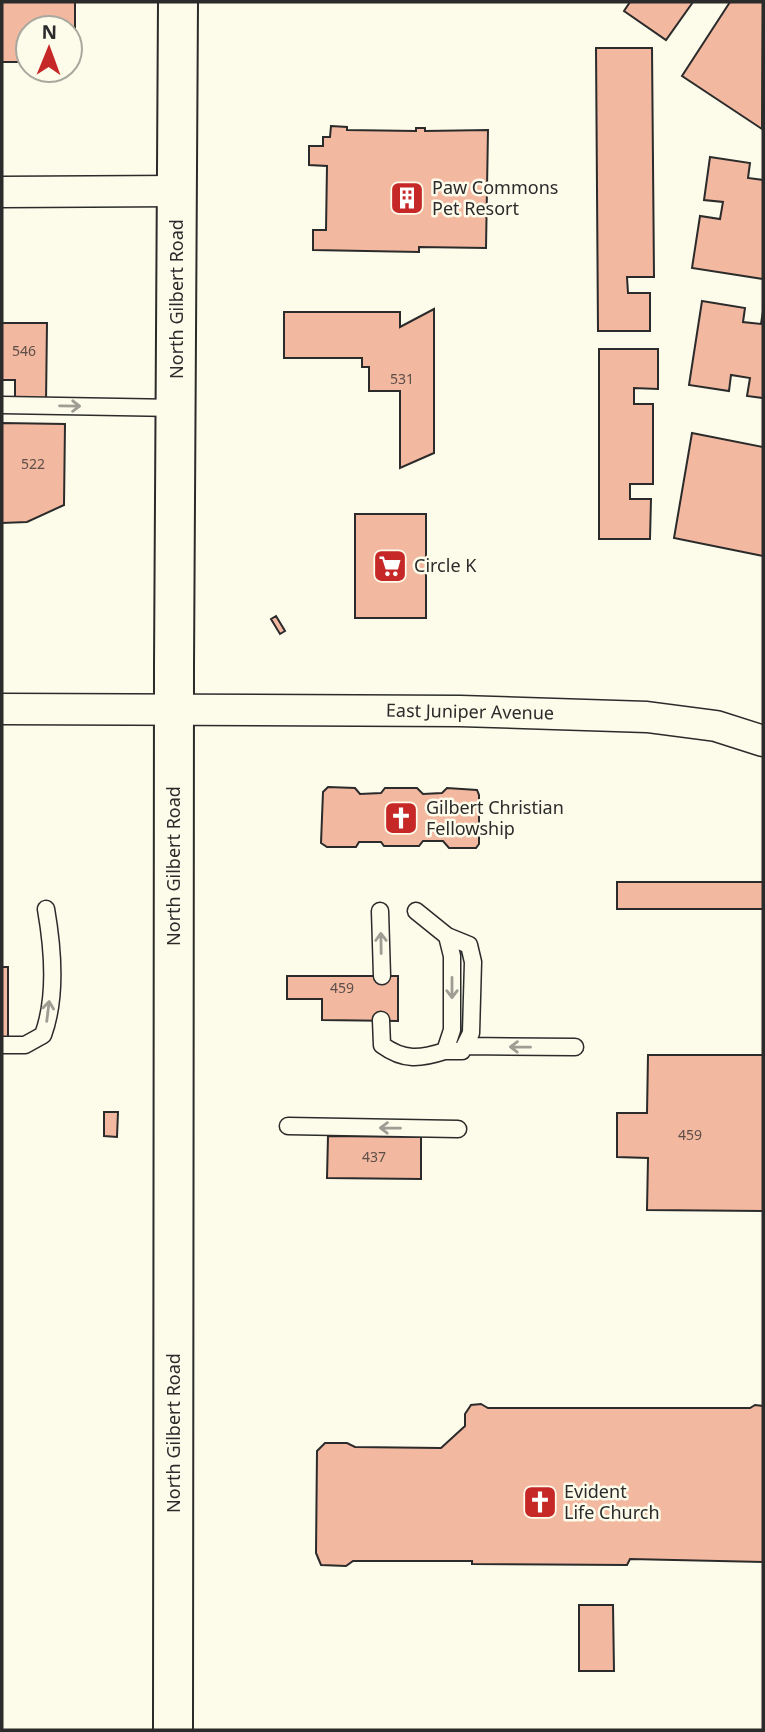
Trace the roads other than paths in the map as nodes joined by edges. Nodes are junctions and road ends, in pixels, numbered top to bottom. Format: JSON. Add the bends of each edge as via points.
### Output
{"nodes":[{"id":1,"x":178,"y":2,"type":"edge"},
{"id":2,"x":178,"y":191,"type":"junction"},
{"id":3,"x":2,"y":192,"type":"edge"},
{"id":4,"x":2,"y":405,"type":"edge"},
{"id":5,"x":177,"y":408,"type":"junction"},
{"id":6,"x":2,"y":709,"type":"edge"},
{"id":7,"x":174,"y":709,"type":"junction"},
{"id":8,"x":763,"y":741,"type":"edge"},
{"id":9,"x":46,"y":909,"type":"dead end"},
{"id":10,"x":380,"y":911,"type":"dead end"},
{"id":11,"x":416,"y":911,"type":"dead end"},
{"id":12,"x":447,"y":936,"type":"junction"},
{"id":13,"x":382,"y":976,"type":"dead end"},
{"id":14,"x":382,"y":1020,"type":"dead end"},
{"id":15,"x":2,"y":1045,"type":"edge"},
{"id":16,"x":464,"y":1046,"type":"junction"},
{"id":17,"x":575,"y":1047,"type":"dead end"},
{"id":18,"x":445,"y":1051,"type":"junction"},
{"id":19,"x":288,"y":1126,"type":"dead end"},
{"id":20,"x":458,"y":1129,"type":"dead end"},
{"id":21,"x":173,"y":1730,"type":"edge"}],
"edges":[{"from":1,"to":2,"type":"main road","name":"North Gilbert Road"},
{"from":2,"to":3,"type":"street"},
{"from":2,"to":5,"type":"main road","name":"North Gilbert Road"},
{"from":4,"to":5,"type":"lane","one_way":true},
{"from":5,"to":7,"type":"main road","name":"North Gilbert Road"},
{"from":6,"to":7,"type":"street","name":"East Juniper Avenue"},
{"from":7,"to":8,"type":"street","name":"East Juniper Avenue","via":[[460,710],[647,717],[716,726]]},
{"from":7,"to":21,"type":"main road","name":"North Gilbert Road"},
{"from":15,"to":9,"type":"lane","one_way":true,"via":[[24,1045],[43,1035],[49,1017],[52,942]]},
{"from":13,"to":10,"type":"lane","one_way":true},
{"from":11,"to":12,"type":"lane"},
{"from":12,"to":16,"type":"lane","via":[[469,945],[473,962],[471,1033]]},
{"from":12,"to":18,"type":"lane","one_way":true,"via":[[452,956],[452,1030]]},
{"from":14,"to":18,"type":"lane","via":[[382,1045],[393,1053],[421,1058]]},
{"from":17,"to":16,"type":"lane","one_way":true},
{"from":16,"to":18,"type":"lane","via":[[462,1051]]},
{"from":20,"to":19,"type":"lane","one_way":true}]}
